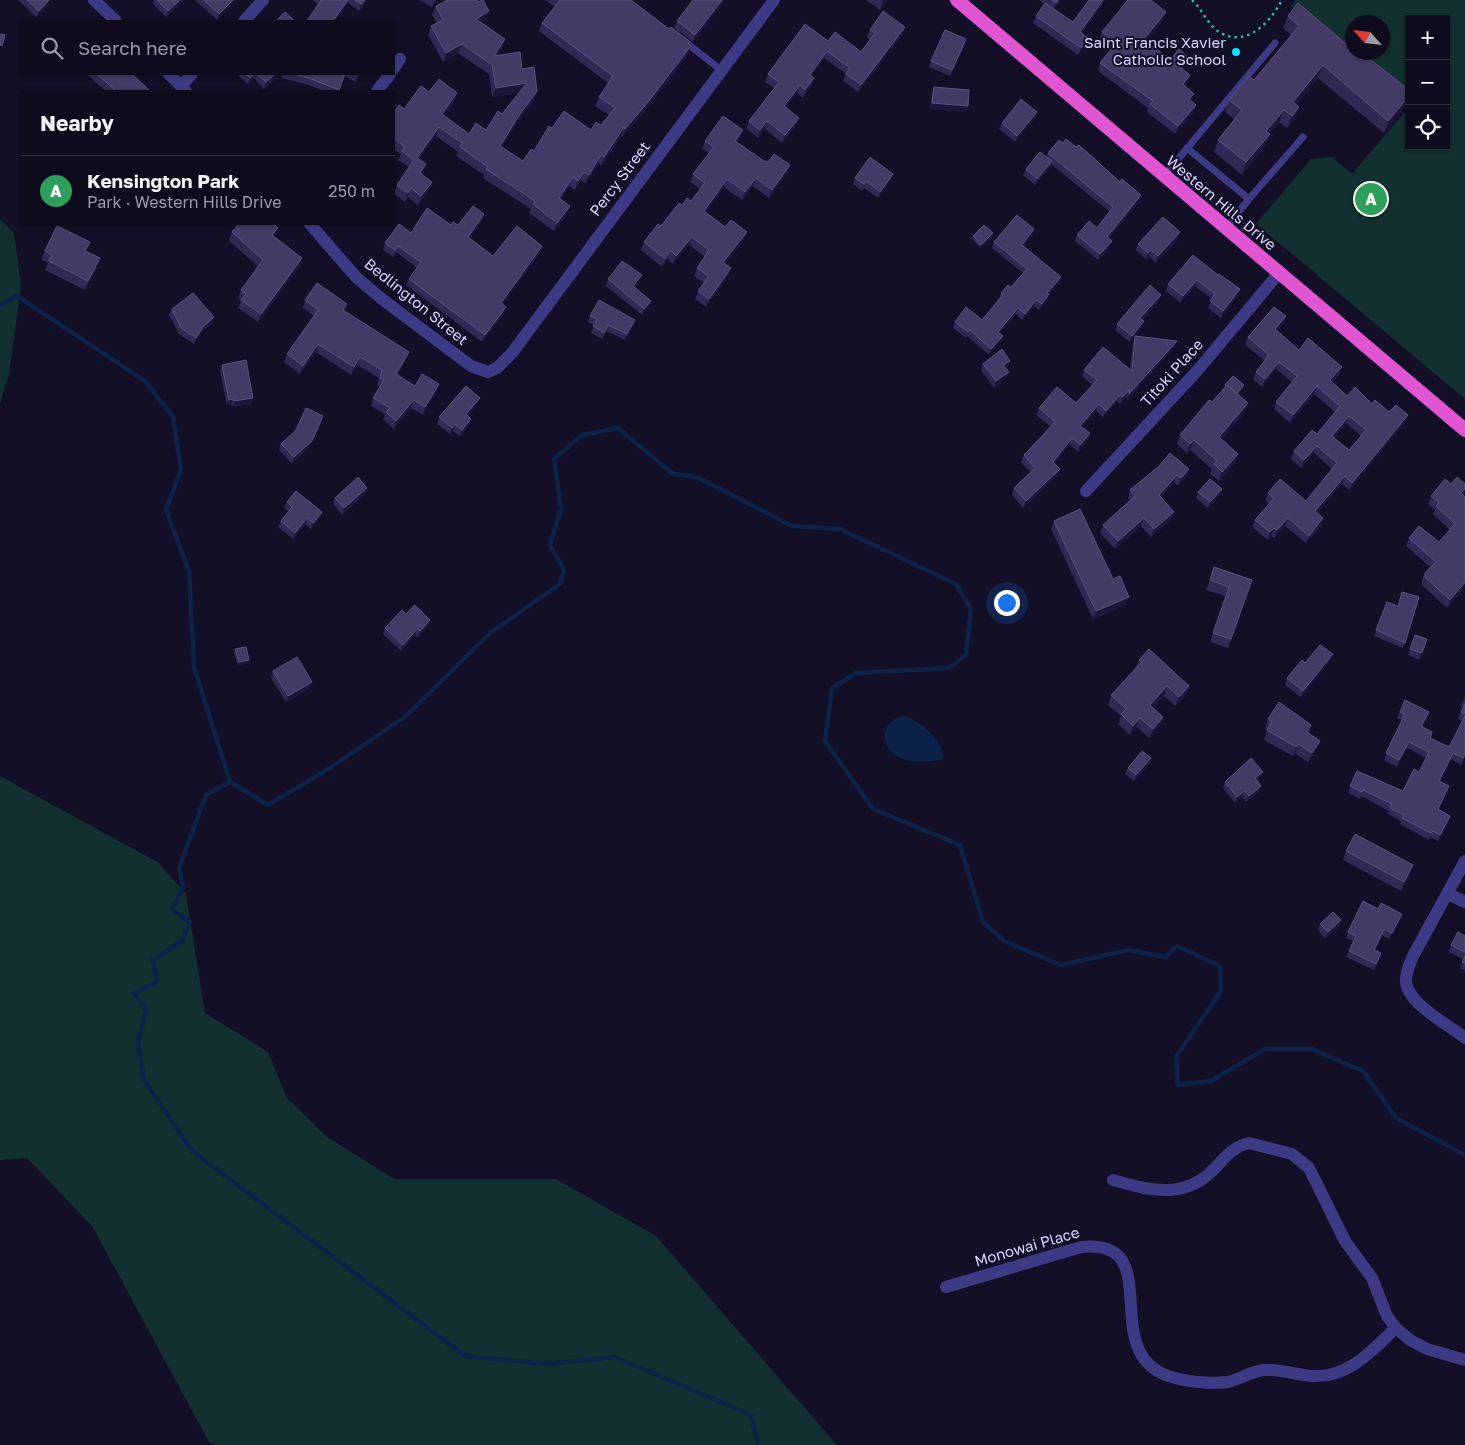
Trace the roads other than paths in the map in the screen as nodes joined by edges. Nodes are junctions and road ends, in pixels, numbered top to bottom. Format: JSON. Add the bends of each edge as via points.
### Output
{"nodes":[{"id":1,"x":94,"y":0,"type":"edge"},
{"id":2,"x":263,"y":0,"type":"edge"},
{"id":3,"x":774,"y":0,"type":"edge"},
{"id":4,"x":957,"y":0,"type":"edge"},
{"id":5,"x":115,"y":20,"type":"edge"},
{"id":6,"x":245,"y":20,"type":"edge"},
{"id":7,"x":675,"y":35,"type":"edge"},
{"id":8,"x":1275,"y":43,"type":"dead end"},
{"id":9,"x":722,"y":70,"type":"junction"},
{"id":10,"x":170,"y":75,"type":"edge"},
{"id":11,"x":191,"y":75,"type":"edge"},
{"id":12,"x":389,"y":75,"type":"edge"},
{"id":13,"x":184,"y":89,"type":"edge"},
{"id":14,"x":378,"y":90,"type":"edge"},
{"id":15,"x":1304,"y":137,"type":"dead end"},
{"id":16,"x":1187,"y":148,"type":"junction"},
{"id":17,"x":1164,"y":176,"type":"junction"},
{"id":18,"x":1249,"y":199,"type":"junction"},
{"id":19,"x":311,"y":225,"type":"edge"},
{"id":20,"x":1226,"y":228,"type":"junction"},
{"id":21,"x":1279,"y":273,"type":"junction"},
{"id":22,"x":488,"y":372,"type":"joint"},
{"id":23,"x":1465,"y":430,"type":"edge"},
{"id":24,"x":1086,"y":491,"type":"dead end"},
{"id":25,"x":1465,"y":861,"type":"edge"},
{"id":26,"x":1448,"y":894,"type":"junction"},
{"id":27,"x":1465,"y":902,"type":"edge"},
{"id":28,"x":1465,"y":1038,"type":"edge"},
{"id":29,"x":1113,"y":1180,"type":"dead end"},
{"id":30,"x":946,"y":1287,"type":"dead end"},
{"id":31,"x":1396,"y":1328,"type":"junction"},
{"id":32,"x":1465,"y":1360,"type":"edge"}],
"edges":[{"from":1,"to":5,"type":"street"},
{"from":2,"to":6,"type":"street"},
{"from":3,"to":9,"type":"street","name":"Percy Street"},
{"from":4,"to":17,"type":"highway","name":"Western Hills Drive"},
{"from":7,"to":9,"type":"lane"},
{"from":8,"to":16,"type":"lane"},
{"from":9,"to":22,"type":"street","name":"Percy Street","via":[[512,353]]},
{"from":10,"to":13,"type":"street"},
{"from":11,"to":13,"type":"street"},
{"from":12,"to":14,"type":"street"},
{"from":15,"to":18,"type":"lane"},
{"from":16,"to":17,"type":"lane"},
{"from":16,"to":18,"type":"lane"},
{"from":17,"to":20,"type":"highway","name":"Western Hills Drive"},
{"from":18,"to":20,"type":"lane"},
{"from":19,"to":22,"type":"street","name":"Bedlington Street","via":[[356,276],[382,299],[461,360]]},
{"from":20,"to":21,"type":"highway","name":"Western Hills Drive"},
{"from":21,"to":23,"type":"highway","name":"Western Hills Drive"},
{"from":21,"to":24,"type":"street","name":"Titoki Place","via":[[1197,371]]},
{"from":25,"to":26,"type":"street"},
{"from":26,"to":27,"type":"street"},
{"from":26,"to":28,"type":"street","via":[[1413,956],[1406,983],[1414,1000]]},
{"from":29,"to":31,"type":"street","via":[[1149,1191],[1165,1191],[1194,1184],[1208,1175],[1232,1149],[1242,1145],[1249,1143],[1292,1154],[1308,1168],[1338,1228],[1367,1268],[1387,1316]]},
{"from":30,"to":31,"type":"street","name":"Monowai Place","via":[[1081,1246],[1097,1245],[1123,1260],[1128,1272],[1134,1342],[1142,1358],[1157,1371],[1175,1378],[1200,1381],[1228,1382],[1257,1371],[1270,1370],[1314,1376],[1335,1374],[1348,1370]]},
{"from":31,"to":32,"type":"street","via":[[1427,1349]]}]}
